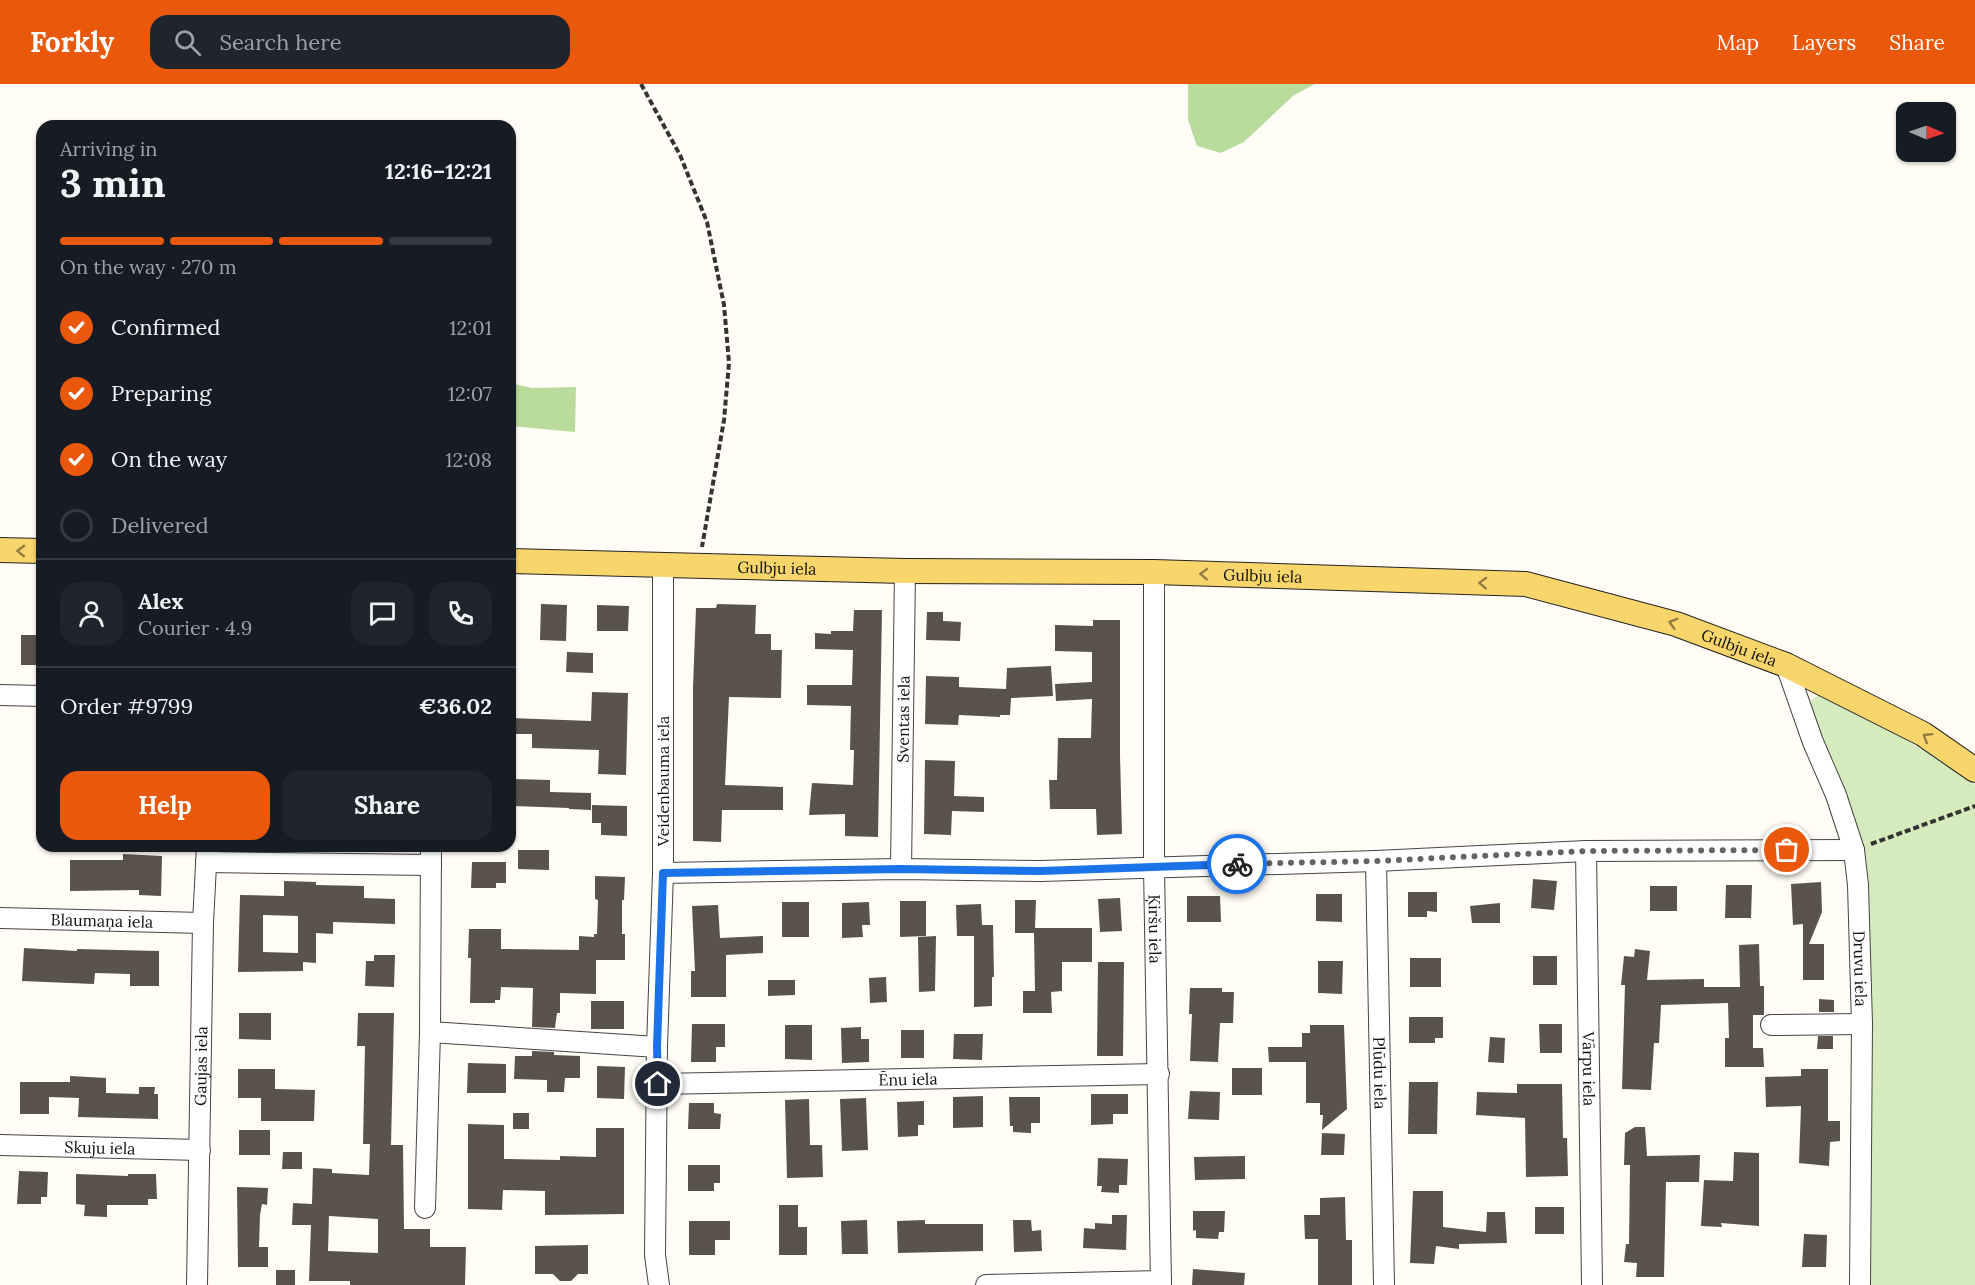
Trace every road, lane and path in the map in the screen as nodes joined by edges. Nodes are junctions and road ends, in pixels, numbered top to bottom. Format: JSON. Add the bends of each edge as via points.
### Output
{"nodes":[{"id":1,"x":641,"y":84,"type":"edge"},
{"id":2,"x":0,"y":550,"type":"edge"},
{"id":3,"x":36,"y":551,"type":"edge"},
{"id":4,"x":516,"y":561,"type":"edge"},
{"id":5,"x":663,"y":565,"type":"junction"},
{"id":6,"x":699,"y":566,"type":"junction"},
{"id":7,"x":905,"y":571,"type":"junction"},
{"id":8,"x":1154,"y":572,"type":"junction"},
{"id":9,"x":1786,"y":665,"type":"junction"},
{"id":10,"x":0,"y":695,"type":"edge"},
{"id":11,"x":36,"y":696,"type":"edge"},
{"id":12,"x":1975,"y":770,"type":"edge"},
{"id":13,"x":1975,"y":806,"type":"edge"},
{"id":14,"x":1854,"y":850,"type":"junction"},
{"id":15,"x":1586,"y":851,"type":"junction"},
{"id":16,"x":207,"y":854,"type":"edge"},
{"id":17,"x":431,"y":856,"type":"edge"},
{"id":18,"x":1376,"y":861,"type":"junction"},
{"id":19,"x":1154,"y":866,"type":"junction"},
{"id":20,"x":901,"y":869,"type":"junction"},
{"id":21,"x":663,"y":873,"type":"junction"},
{"id":22,"x":0,"y":918,"type":"edge"},
{"id":23,"x":203,"y":923,"type":"junction"},
{"id":24,"x":1862,"y":1024,"type":"junction"},
{"id":25,"x":1771,"y":1025,"type":"dead end"},
{"id":26,"x":430,"y":1032,"type":"junction"},
{"id":27,"x":657,"y":1047,"type":"junction"},
{"id":28,"x":1159,"y":1074,"type":"junction"},
{"id":29,"x":658,"y":1084,"type":"junction"},
{"id":30,"x":0,"y":1144,"type":"edge"},
{"id":31,"x":200,"y":1150,"type":"junction"},
{"id":32,"x":425,"y":1208,"type":"dead end"},
{"id":33,"x":1161,"y":1283,"type":"edge"},
{"id":34,"x":197,"y":1285,"type":"edge"},
{"id":35,"x":659,"y":1285,"type":"edge"},
{"id":36,"x":986,"y":1285,"type":"edge"},
{"id":37,"x":1384,"y":1285,"type":"edge"},
{"id":38,"x":1592,"y":1285,"type":"edge"},
{"id":39,"x":1860,"y":1285,"type":"edge"}],
"edges":[{"from":1,"to":6,"type":"path","via":[[680,155],[707,222],[724,305],[729,363],[724,420]]},
{"from":3,"to":2,"type":"main road","one_way":true},
{"from":4,"to":5,"type":"main road","name":"Gulbju iela"},
{"from":5,"to":6,"type":"main road","name":"Gulbju iela"},
{"from":5,"to":21,"type":"street","name":"Veidenbauma iela"},
{"from":6,"to":7,"type":"main road","name":"Gulbju iela"},
{"from":7,"to":8,"type":"main road","name":"Gulbju iela"},
{"from":7,"to":20,"type":"street","name":"Sventas iela"},
{"from":9,"to":8,"type":"main road","name":"Gulbju iela","one_way":true,"via":[[1676,624],[1526,584]]},
{"from":8,"to":19,"type":"street","name":"Ķiršu iela"},
{"from":12,"to":9,"type":"main road","name":"Gulbju iela","one_way":true,"via":[[1923,734]]},
{"from":9,"to":14,"type":"street","name":"Druvu iela"},
{"from":10,"to":11,"type":"street"},
{"from":13,"to":14,"type":"path"},
{"from":14,"to":15,"type":"street"},
{"from":14,"to":24,"type":"street","name":"Druvu iela"},
{"from":15,"to":18,"type":"street"},
{"from":15,"to":38,"type":"street","name":"Vārpu iela"},
{"from":16,"to":17,"type":"street"},
{"from":16,"to":23,"type":"street","name":"Gaujas iela"},
{"from":17,"to":26,"type":"street"},
{"from":18,"to":19,"type":"street"},
{"from":18,"to":37,"type":"street","name":"Plūdu iela"},
{"from":19,"to":20,"type":"street","via":[[1041,871]]},
{"from":19,"to":28,"type":"street","name":"Ķiršu iela"},
{"from":20,"to":21,"type":"street"},
{"from":21,"to":27,"type":"street","name":"Veidenbauma iela"},
{"from":22,"to":23,"type":"street","name":"Blaumaņa iela"},
{"from":23,"to":31,"type":"street","name":"Gaujas iela"},
{"from":24,"to":25,"type":"street"},
{"from":24,"to":39,"type":"street","name":"Druvu iela"},
{"from":26,"to":27,"type":"street"},
{"from":26,"to":32,"type":"street"},
{"from":27,"to":29,"type":"street","name":"Veidenbauma iela"},
{"from":28,"to":29,"type":"street","name":"Ēnu iela"},
{"from":28,"to":33,"type":"street","name":"Ķiršu iela"},
{"from":29,"to":35,"type":"street","name":"Veidenbauma iela","via":[[655,1255]]},
{"from":30,"to":31,"type":"street","name":"Skuju iela"},
{"from":31,"to":34,"type":"street","name":"Gaujas iela"},
{"from":33,"to":36,"type":"street"}]}
